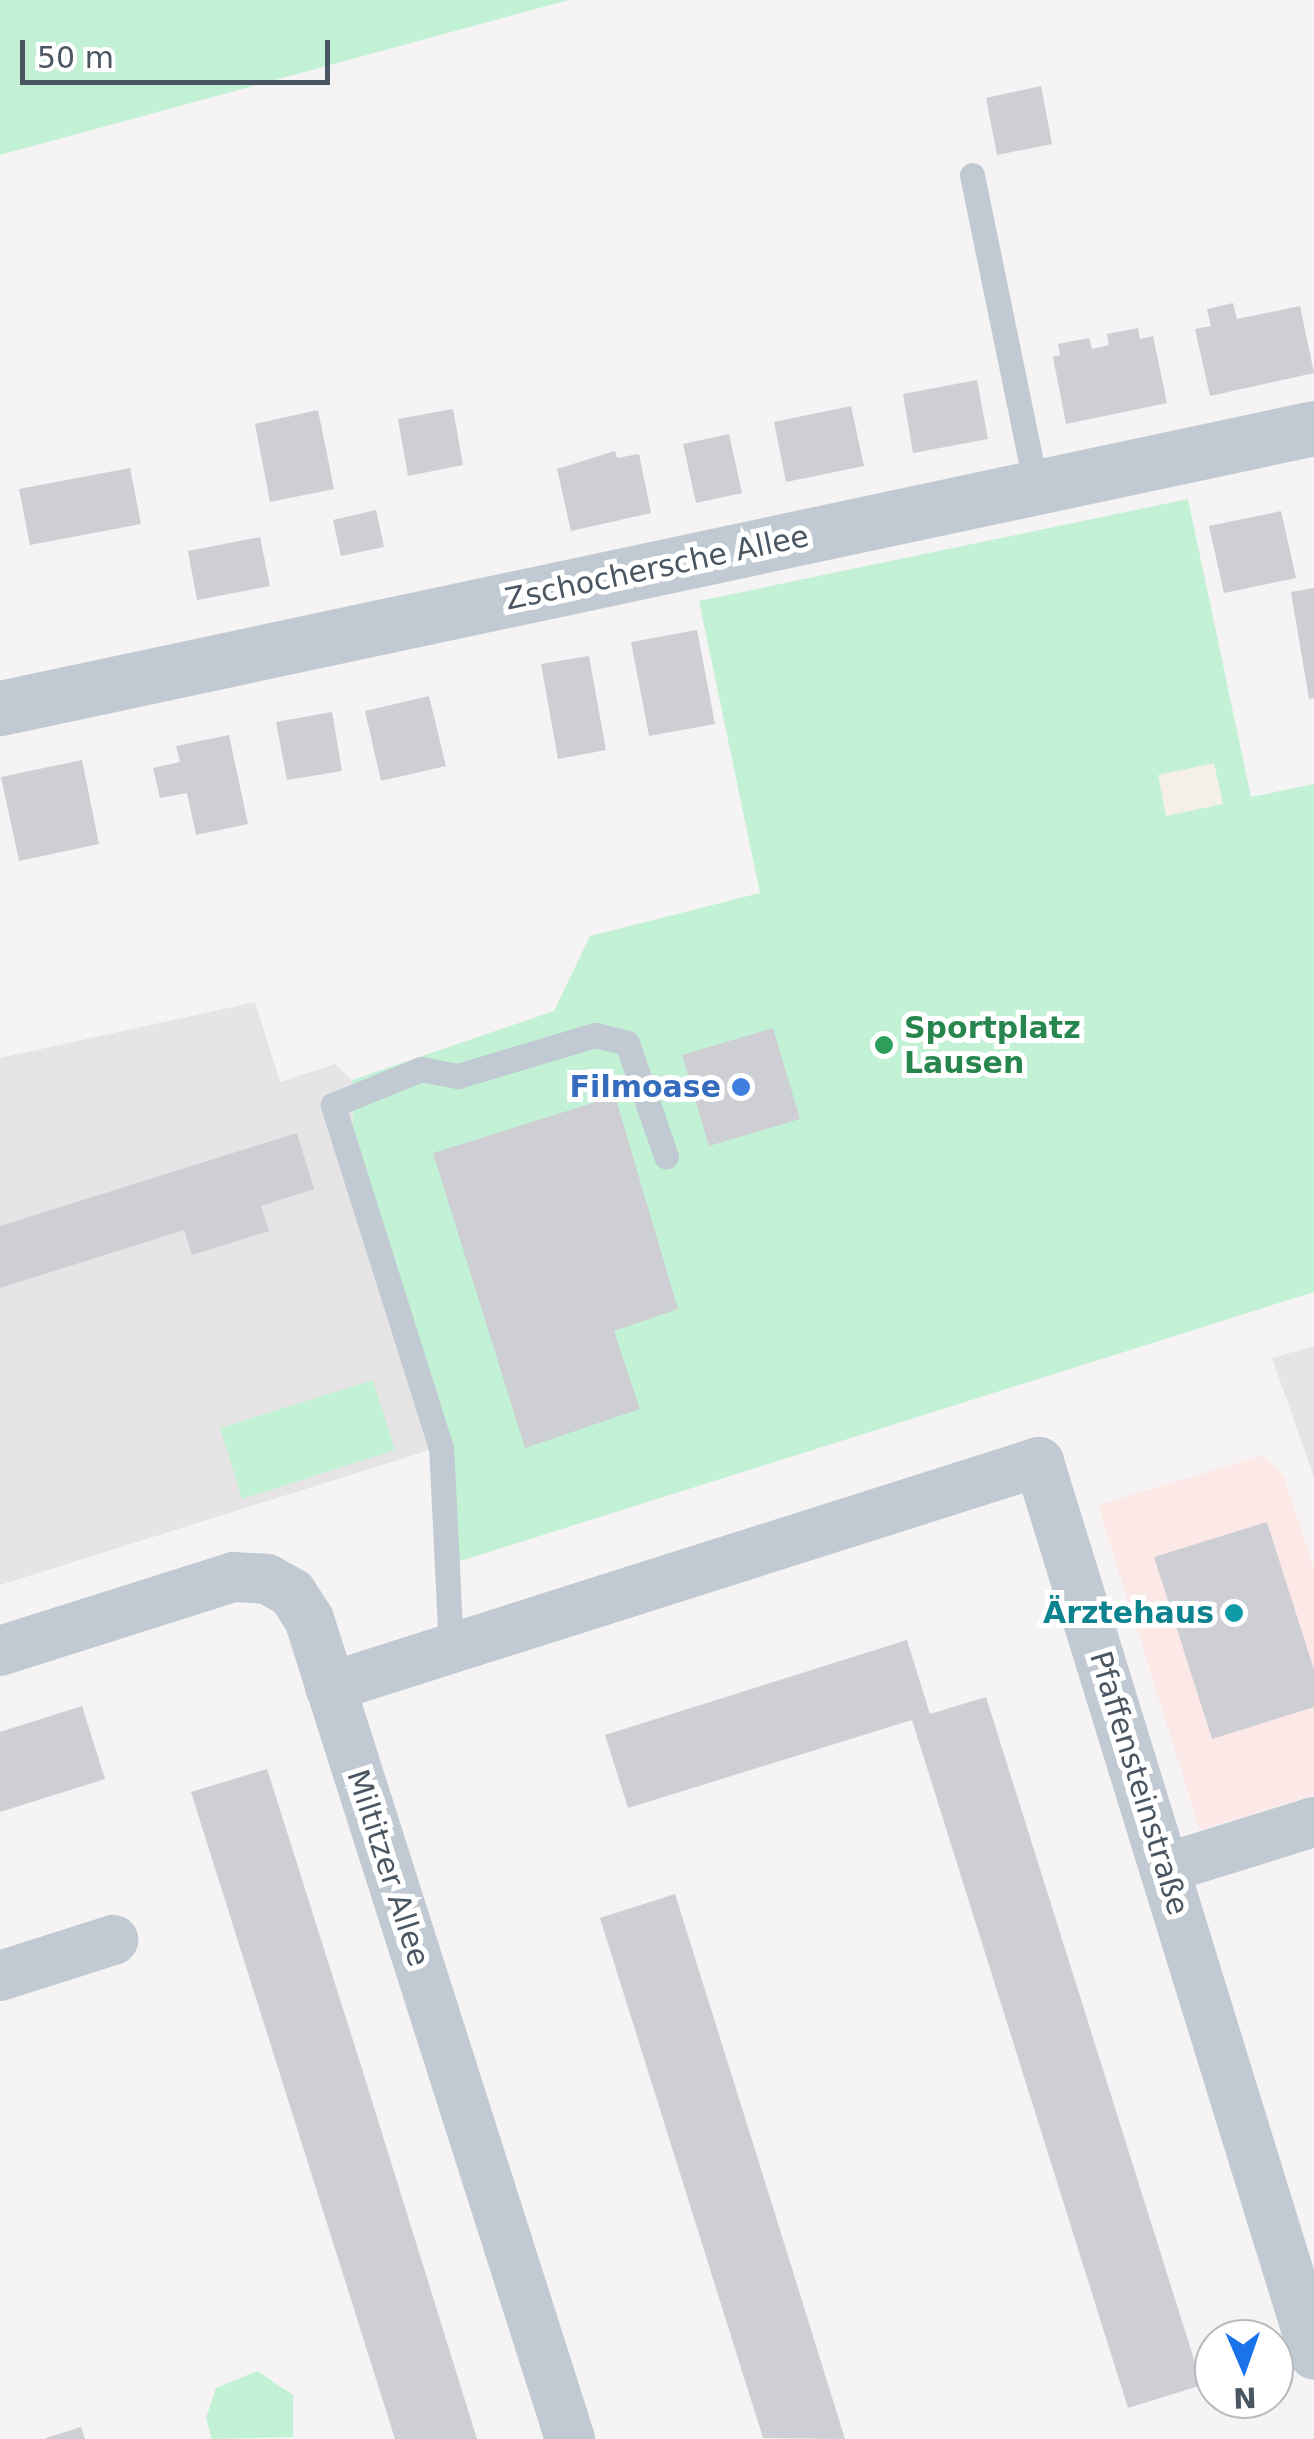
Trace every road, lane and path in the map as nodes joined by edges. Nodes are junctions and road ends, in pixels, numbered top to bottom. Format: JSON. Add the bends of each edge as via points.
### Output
{"nodes":[{"id":1,"x":972,"y":175,"type":"dead end"},
{"id":2,"x":1314,"y":428,"type":"edge"},
{"id":3,"x":1036,"y":488,"type":"junction"},
{"id":4,"x":0,"y":708,"type":"edge"},
{"id":5,"x":666,"y":1156,"type":"dead end"},
{"id":6,"x":451,"y":1649,"type":"junction"},
{"id":7,"x":0,"y":1651,"type":"edge"},
{"id":8,"x":330,"y":1688,"type":"junction"},
{"id":9,"x":1314,"y":1822,"type":"edge"},
{"id":10,"x":1166,"y":1868,"type":"junction"},
{"id":11,"x":113,"y":1940,"type":"dead end"},
{"id":12,"x":0,"y":1976,"type":"edge"},
{"id":13,"x":1314,"y":2355,"type":"edge"},
{"id":14,"x":570,"y":2439,"type":"edge"}],
"edges":[{"from":1,"to":3,"type":"lane"},
{"from":2,"to":3,"type":"street","name":"Zschochersche Allee"},
{"from":3,"to":4,"type":"street","name":"Zschochersche Allee"},
{"from":5,"to":6,"type":"lane","via":[[628,1043],[595,1035],[458,1076],[422,1069],[333,1104],[441,1448]]},
{"from":6,"to":8,"type":"street","name":"Pfaffensteinstraße"},
{"from":6,"to":10,"type":"street","name":"Pfaffensteinstraße","via":[[1039,1462]]},
{"from":7,"to":8,"type":"street","name":"Miltitzer Allee","via":[[233,1577],[266,1579],[292,1593],[309,1619]]},
{"from":8,"to":14,"type":"street","name":"Miltitzer Allee"},
{"from":9,"to":10,"type":"street"},
{"from":10,"to":13,"type":"street","name":"Pfaffensteinstraße"},
{"from":11,"to":12,"type":"street"}]}
